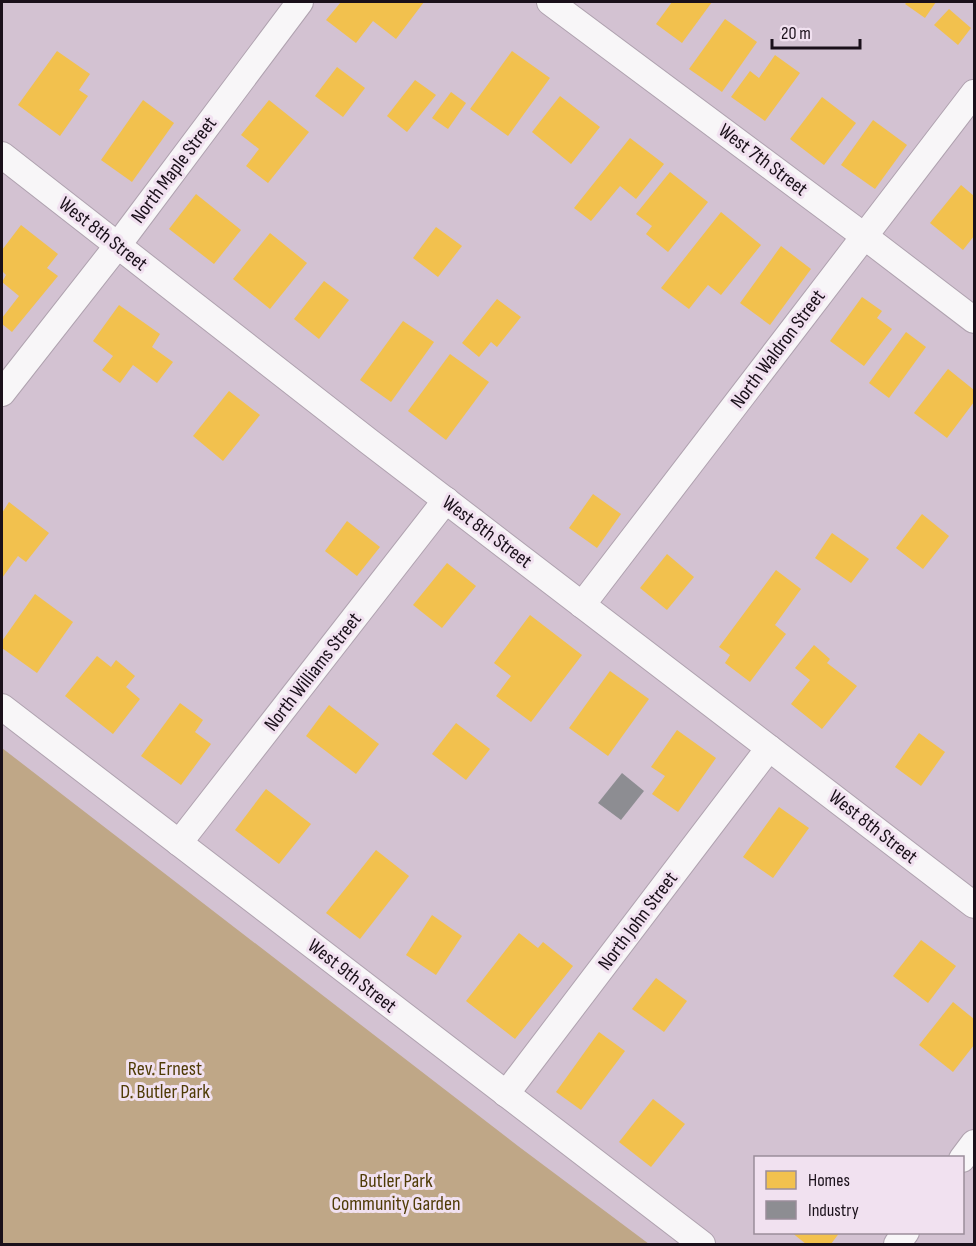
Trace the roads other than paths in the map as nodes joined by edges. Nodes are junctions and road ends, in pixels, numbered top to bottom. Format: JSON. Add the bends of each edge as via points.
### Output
{"nodes":[{"id":1,"x":300,"y":2,"type":"edge"},
{"id":2,"x":550,"y":2,"type":"edge"},
{"id":3,"x":975,"y":93,"type":"edge"},
{"id":4,"x":2,"y":155,"type":"edge"},
{"id":5,"x":864,"y":236,"type":"junction"},
{"id":6,"x":118,"y":245,"type":"junction"},
{"id":7,"x":975,"y":320,"type":"edge"},
{"id":8,"x":2,"y":393,"type":"edge"},
{"id":9,"x":446,"y":500,"type":"junction"},
{"id":10,"x":582,"y":605,"type":"junction"},
{"id":11,"x":2,"y":707,"type":"edge"},
{"id":12,"x":770,"y":748,"type":"junction"},
{"id":13,"x":180,"y":843,"type":"junction"},
{"id":14,"x":975,"y":905,"type":"edge"},
{"id":15,"x":506,"y":1094,"type":"junction"},
{"id":16,"x":975,"y":1143,"type":"edge"},
{"id":17,"x":964,"y":1158,"type":"edge"},
{"id":18,"x":702,"y":1245,"type":"edge"}],
"edges":[{"from":1,"to":6,"type":"street","name":"North Maple Street"},
{"from":2,"to":5,"type":"street","name":"West 7th Street"},
{"from":3,"to":5,"type":"street","name":"North Waldron Street"},
{"from":4,"to":6,"type":"street","name":"West 8th Street"},
{"from":5,"to":7,"type":"street","name":"West 7th Street"},
{"from":5,"to":10,"type":"street","name":"North Waldron Street"},
{"from":6,"to":8,"type":"street","name":"North Maple Street"},
{"from":6,"to":9,"type":"street","name":"West 8th Street"},
{"from":9,"to":10,"type":"street","name":"West 8th Street"},
{"from":9,"to":13,"type":"street","name":"North Williams Street"},
{"from":10,"to":12,"type":"street","name":"West 8th Street"},
{"from":11,"to":13,"type":"street","name":"West 9th Street"},
{"from":12,"to":14,"type":"street","name":"West 8th Street"},
{"from":12,"to":15,"type":"street","name":"North John Street"},
{"from":13,"to":15,"type":"street","name":"West 9th Street"},
{"from":15,"to":18,"type":"street","name":"West 9th Street"},
{"from":16,"to":17,"type":"street"}]}
